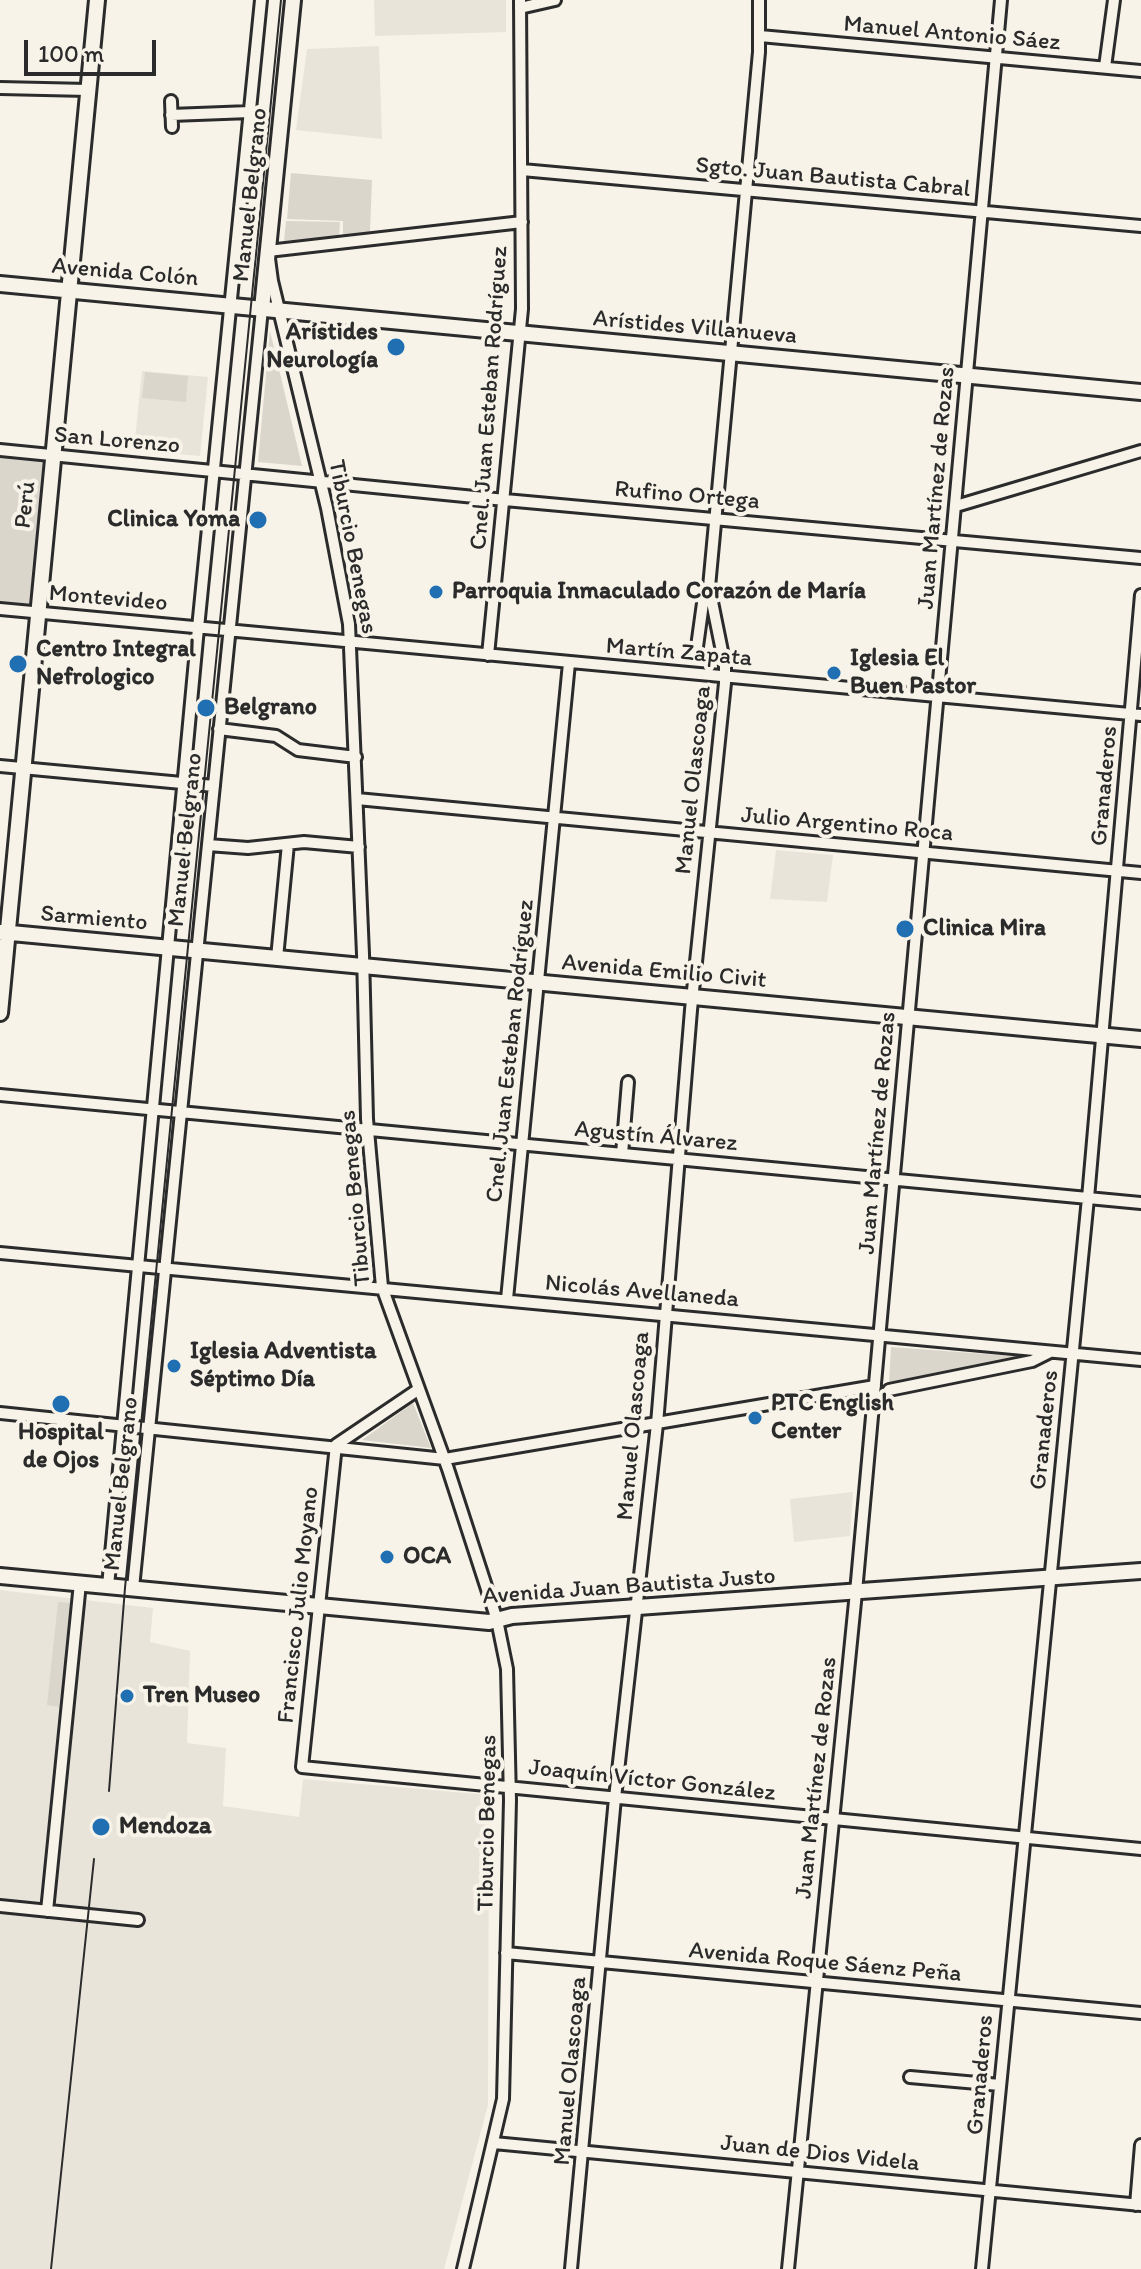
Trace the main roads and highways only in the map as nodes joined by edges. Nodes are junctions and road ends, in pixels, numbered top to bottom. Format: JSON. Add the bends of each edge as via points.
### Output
{"nodes":[{"id":1,"x":97,"y":0,"type":"edge"},
{"id":2,"x":293,"y":0,"type":"edge"},
{"id":3,"x":0,"y":284,"type":"edge"},
{"id":4,"x":69,"y":290,"type":"junction"},
{"id":5,"x":238,"y":306,"type":"joint"},
{"id":6,"x":262,"y":309,"type":"junction"},
{"id":7,"x":1141,"y":392,"type":"edge"},
{"id":8,"x":4,"y":932,"type":"edge"},
{"id":9,"x":183,"y":949,"type":"joint"},
{"id":10,"x":0,"y":1013,"type":"edge"},
{"id":11,"x":1141,"y":1039,"type":"edge"},
{"id":12,"x":1141,"y":1571,"type":"edge"},
{"id":13,"x":0,"y":1576,"type":"edge"}],
"edges":[{"from":1,"to":4,"type":"main road","name":"Perú"},
{"from":2,"to":6,"type":"main road","name":"Manuel Belgrano"},
{"from":3,"to":4,"type":"main road","name":"Avenida Colón"},
{"from":4,"to":5,"type":"main road","name":"Avenida Colón"},
{"from":4,"to":8,"type":"main road","name":"Perú"},
{"from":5,"to":6,"type":"main road","name":"Arístides Villanueva"},
{"from":6,"to":7,"type":"main road","name":"Arístides Villanueva"},
{"from":8,"to":9,"type":"main road","name":"Sarmiento"},
{"from":8,"to":10,"type":"main road","name":"Perú"},
{"from":9,"to":11,"type":"main road","name":"Avenida Emilio Civit"},
{"from":12,"to":13,"type":"main road","name":"Avenida Juan Bautista Justo","via":[[483,1622]]}]}
